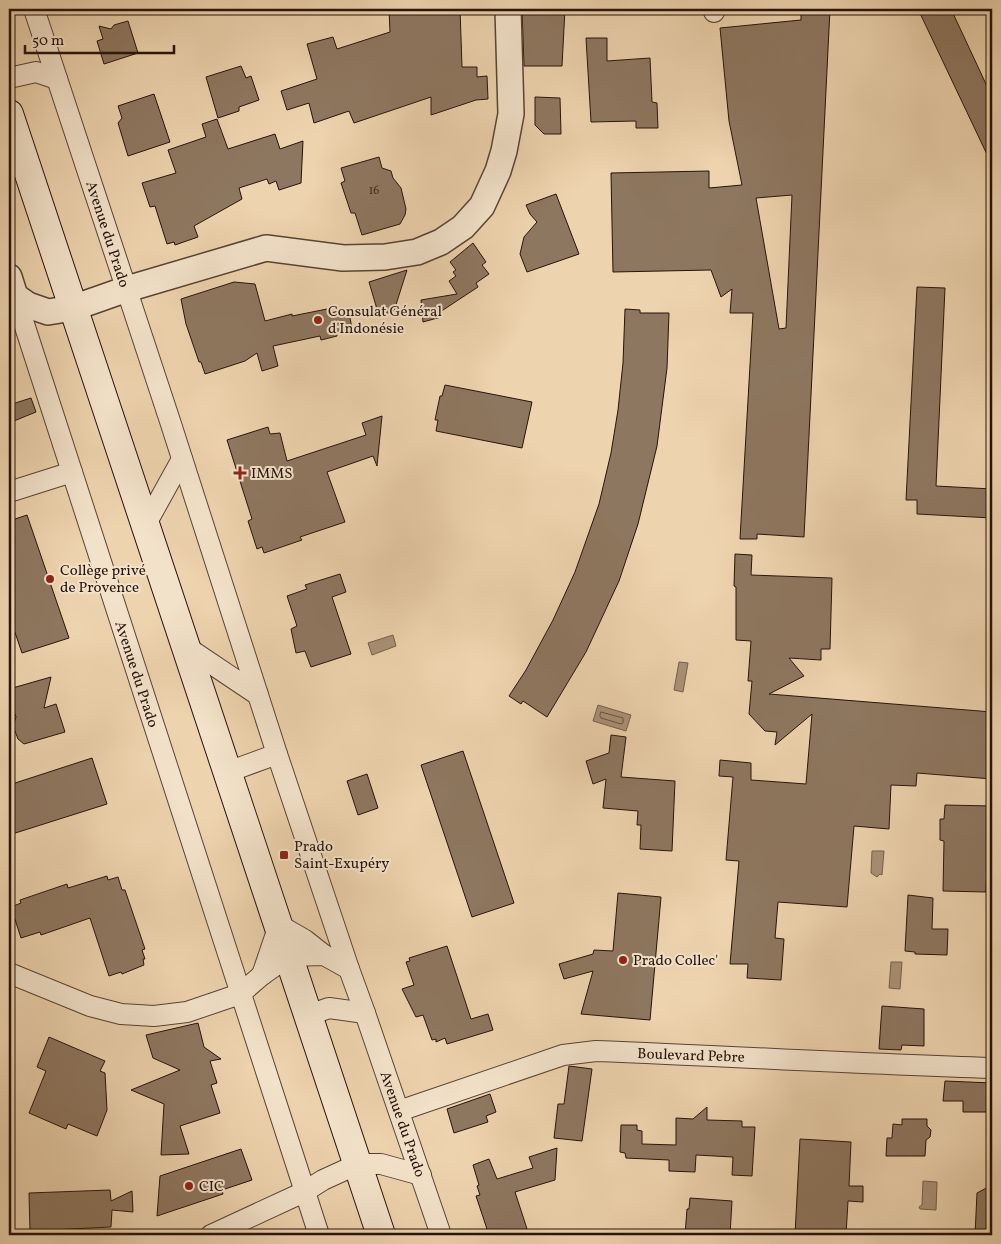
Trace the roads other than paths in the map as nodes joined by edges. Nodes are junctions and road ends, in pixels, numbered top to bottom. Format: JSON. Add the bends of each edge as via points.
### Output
{"nodes":[{"id":1,"x":34,"y":9,"type":"edge"},
{"id":2,"x":508,"y":9,"type":"edge"},
{"id":3,"x":9,"y":78,"type":"edge"},
{"id":4,"x":57,"y":79,"type":"junction"},
{"id":5,"x":9,"y":114,"type":"edge"},
{"id":6,"x":12,"y":287,"type":"edge"},
{"id":7,"x":127,"y":289,"type":"junction"},
{"id":8,"x":73,"y":308,"type":"junction"},
{"id":9,"x":182,"y":459,"type":"junction"},
{"id":10,"x":72,"y":472,"type":"junction"},
{"id":11,"x":9,"y":492,"type":"edge"},
{"id":12,"x":146,"y":524,"type":"junction"},
{"id":13,"x":184,"y":646,"type":"junction"},
{"id":14,"x":258,"y":695,"type":"junction"},
{"id":15,"x":277,"y":754,"type":"junction"},
{"id":16,"x":228,"y":772,"type":"junction"},
{"id":17,"x":279,"y":925,"type":"junction"},
{"id":18,"x":324,"y":955,"type":"junction"},
{"id":19,"x":289,"y":956,"type":"junction"},
{"id":20,"x":349,"y":969,"type":"junction"},
{"id":21,"x":9,"y":973,"type":"edge"},
{"id":22,"x":262,"y":975,"type":"junction"},
{"id":23,"x":240,"y":994,"type":"junction"},
{"id":24,"x":365,"y":1013,"type":"junction"},
{"id":25,"x":309,"y":1015,"type":"junction"},
{"id":26,"x":992,"y":1068,"type":"edge"},
{"id":27,"x":399,"y":1112,"type":"junction"},
{"id":28,"x":358,"y":1164,"type":"junction"},
{"id":29,"x":421,"y":1175,"type":"junction"},
{"id":30,"x":304,"y":1192,"type":"junction"},
{"id":31,"x":211,"y":1235,"type":"edge"},
{"id":32,"x":318,"y":1235,"type":"edge"},
{"id":33,"x":381,"y":1235,"type":"edge"},
{"id":34,"x":440,"y":1235,"type":"edge"}],
"edges":[{"from":1,"to":4,"type":"street","name":"Avenue du Prado"},
{"from":2,"to":7,"type":"street","name":"Avenue du Prado","via":[[511,114],[504,151],[482,206],[463,227],[441,242],[417,252],[343,258],[266,248]]},
{"from":3,"to":4,"type":"street","via":[[36,72]]},
{"from":4,"to":7,"type":"street","name":"Avenue du Prado"},
{"from":5,"to":8,"type":"main road"},
{"from":6,"to":8,"type":"street","name":"Avenue du Prado","via":[[28,305],[48,312]]},
{"from":6,"to":10,"type":"street","name":"Avenue du Prado"},
{"from":7,"to":8,"type":"street","name":"Avenue du Prado"},
{"from":7,"to":9,"type":"street","name":"Avenue du Prado"},
{"from":8,"to":12,"type":"main road"},
{"from":9,"to":12,"type":"street"},
{"from":9,"to":14,"type":"street","name":"Avenue du Prado"},
{"from":10,"to":11,"type":"street"},
{"from":10,"to":23,"type":"street","name":"Avenue du Prado"},
{"from":12,"to":13,"type":"main road"},
{"from":13,"to":14,"type":"street"},
{"from":13,"to":16,"type":"main road"},
{"from":14,"to":15,"type":"street","name":"Avenue du Prado"},
{"from":15,"to":16,"type":"street"},
{"from":15,"to":20,"type":"street","name":"Avenue du Prado"},
{"from":16,"to":17,"type":"main road"},
{"from":17,"to":18,"type":"street"},
{"from":17,"to":19,"type":"main road"},
{"from":17,"to":22,"type":"street"},
{"from":18,"to":19,"type":"street"},
{"from":18,"to":20,"type":"street"},
{"from":19,"to":22,"type":"street"},
{"from":19,"to":25,"type":"main road"},
{"from":20,"to":24,"type":"street","name":"Avenue du Prado"},
{"from":21,"to":23,"type":"street","via":[[90,1006],[121,1014],[154,1016],[187,1012]]},
{"from":22,"to":23,"type":"street"},
{"from":23,"to":30,"type":"street","name":"Avenue du Prado"},
{"from":24,"to":25,"type":"street","via":[[329,1008]]},
{"from":24,"to":27,"type":"street","name":"Avenue du Prado"},
{"from":25,"to":28,"type":"main road"},
{"from":26,"to":27,"type":"street","name":"Boulevard Pebre","via":[[596,1051],[563,1055]]},
{"from":27,"to":29,"type":"street","name":"Avenue du Prado"},
{"from":28,"to":29,"type":"street","via":[[381,1164]]},
{"from":28,"to":30,"type":"street"},
{"from":28,"to":33,"type":"main road"},
{"from":29,"to":34,"type":"street","name":"Avenue du Prado"},
{"from":30,"to":31,"type":"street"},
{"from":30,"to":32,"type":"street","name":"Avenue du Prado"}]}
